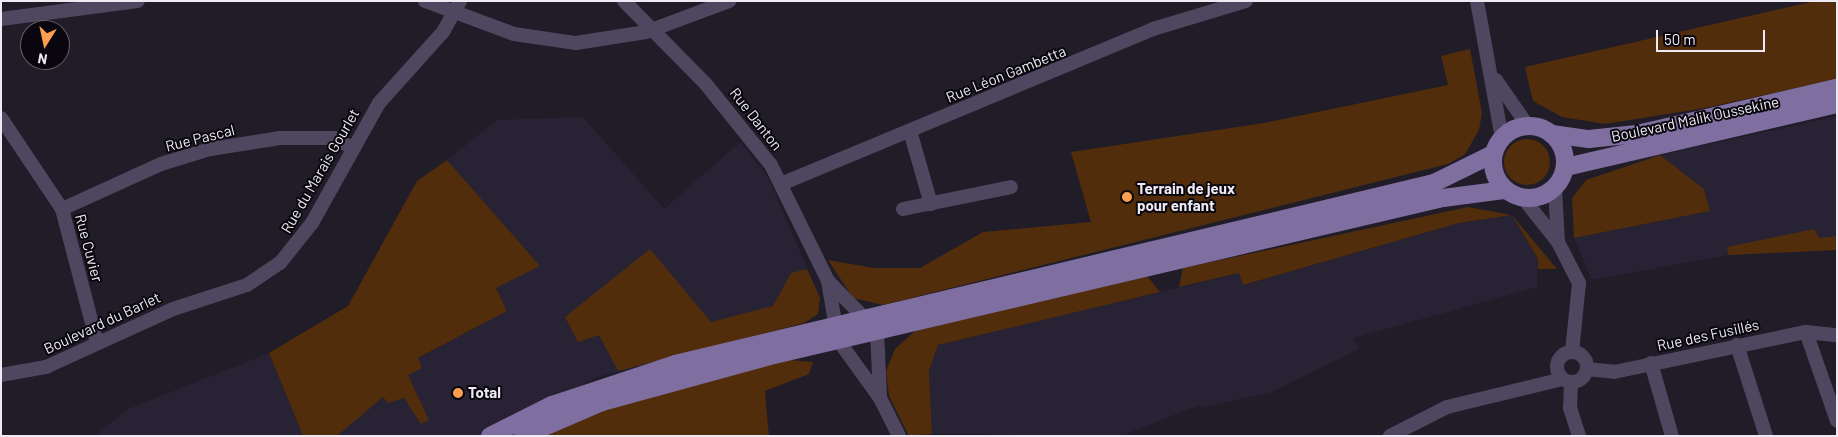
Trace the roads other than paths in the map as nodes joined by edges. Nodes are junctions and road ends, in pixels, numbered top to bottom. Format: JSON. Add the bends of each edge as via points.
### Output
{"nodes":[{"id":1,"x":138,"y":1,"type":"edge"},
{"id":2,"x":425,"y":1,"type":"edge"},
{"id":3,"x":624,"y":1,"type":"edge"},
{"id":4,"x":729,"y":1,"type":"edge"},
{"id":5,"x":1246,"y":1,"type":"edge"},
{"id":6,"x":1477,"y":1,"type":"edge"},
{"id":7,"x":459,"y":6,"type":"edge"},
{"id":8,"x":1,"y":19,"type":"edge"},
{"id":9,"x":651,"y":29,"type":"junction"},
{"id":10,"x":1494,"y":77,"type":"junction"},
{"id":11,"x":1837,"y":88,"type":"edge"},
{"id":12,"x":1837,"y":104,"type":"edge"},
{"id":13,"x":1,"y":118,"type":"edge"},
{"id":14,"x":1528,"y":126,"type":"junction"},
{"id":15,"x":910,"y":131,"type":"junction"},
{"id":16,"x":1552,"y":134,"type":"junction"},
{"id":17,"x":1502,"y":138,"type":"junction"},
{"id":18,"x":353,"y":148,"type":"junction"},
{"id":19,"x":1493,"y":154,"type":"junction"},
{"id":20,"x":1566,"y":167,"type":"junction"},
{"id":21,"x":781,"y":184,"type":"junction"},
{"id":22,"x":1011,"y":187,"type":"dead end"},
{"id":23,"x":1555,"y":189,"type":"junction"},
{"id":24,"x":1505,"y":190,"type":"junction"},
{"id":25,"x":1523,"y":198,"type":"junction"},
{"id":26,"x":932,"y":204,"type":"junction"},
{"id":27,"x":903,"y":209,"type":"dead end"},
{"id":28,"x":62,"y":210,"type":"junction"},
{"id":29,"x":1558,"y":242,"type":"junction"},
{"id":30,"x":828,"y":280,"type":"junction"},
{"id":31,"x":216,"y":294,"type":"joint"},
{"id":32,"x":862,"y":320,"type":"junction"},
{"id":33,"x":877,"y":331,"type":"junction"},
{"id":34,"x":1806,"y":332,"type":"junction"},
{"id":35,"x":837,"y":333,"type":"junction"},
{"id":36,"x":1837,"y":335,"type":"edge"},
{"id":37,"x":98,"y":342,"type":"junction"},
{"id":38,"x":1737,"y":345,"type":"junction"},
{"id":39,"x":1572,"y":352,"type":"junction"},
{"id":40,"x":1558,"y":363,"type":"junction"},
{"id":41,"x":1651,"y":363,"type":"junction"},
{"id":42,"x":1587,"y":369,"type":"junction"},
{"id":43,"x":1,"y":375,"type":"edge"},
{"id":44,"x":1567,"y":381,"type":"junction"},
{"id":45,"x":1524,"y":387,"type":"junction"},
{"id":46,"x":880,"y":398,"type":"junction"},
{"id":47,"x":1837,"y":421,"type":"edge"},
{"id":48,"x":490,"y":436,"type":"edge"},
{"id":49,"x":523,"y":436,"type":"edge"},
{"id":50,"x":899,"y":436,"type":"edge"},
{"id":51,"x":1390,"y":436,"type":"edge"},
{"id":52,"x":1579,"y":436,"type":"edge"},
{"id":53,"x":1672,"y":436,"type":"edge"},
{"id":54,"x":1766,"y":436,"type":"edge"}],
"edges":[{"from":1,"to":8,"type":"street"},
{"from":2,"to":7,"type":"street"},
{"from":3,"to":9,"type":"street","name":"Rue Danton"},
{"from":4,"to":9,"type":"street"},
{"from":5,"to":15,"type":"street","name":"Rue Léon Gambetta","via":[[1153,29]]},
{"from":6,"to":10,"type":"street"},
{"from":7,"to":9,"type":"street","via":[[514,34],[557,42],[576,43]]},
{"from":7,"to":18,"type":"street","name":"Rue du Marais Gourlet","via":[[395,84]]},
{"from":9,"to":21,"type":"street","name":"Rue Danton","via":[[728,108]]},
{"from":10,"to":14,"type":"street"},
{"from":10,"to":17,"type":"street"},
{"from":11,"to":16,"type":"main road","name":"Boulevard Malik Oussekine","via":[[1637,134],[1590,139]]},
{"from":12,"to":20,"type":"main road","name":"Boulevard Malik Oussekine"},
{"from":13,"to":28,"type":"street","name":"Rue Cuvier"},
{"from":14,"to":16,"type":"main road"},
{"from":14,"to":17,"type":"main road"},
{"from":15,"to":21,"type":"street","name":"Rue Léon Gambetta"},
{"from":15,"to":26,"type":"street"},
{"from":16,"to":20,"type":"main road","via":[[1563,149]]},
{"from":17,"to":19,"type":"main road"},
{"from":18,"to":28,"type":"street","name":"Rue Pascal","via":[[334,138],[280,138],[210,149],[161,164]]},
{"from":18,"to":31,"type":"street","name":"Rue du Marais Gourlet","via":[[296,248],[262,277]]},
{"from":19,"to":24,"type":"main road","via":[[1494,174]]},
{"from":19,"to":32,"type":"main road","via":[[1434,183]]},
{"from":20,"to":23,"type":"main road"},
{"from":21,"to":30,"type":"street","name":"Rue Danton"},
{"from":22,"to":26,"type":"street"},
{"from":23,"to":25,"type":"main road","via":[[1540,198]]},
{"from":23,"to":29,"type":"street"},
{"from":24,"to":25,"type":"main road"},
{"from":24,"to":33,"type":"main road","via":[[1443,198]]},
{"from":25,"to":29,"type":"street"},
{"from":26,"to":27,"type":"street"},
{"from":28,"to":37,"type":"street","name":"Rue Cuvier"},
{"from":29,"to":39,"type":"street","via":[[1579,283]]},
{"from":30,"to":32,"type":"street","name":"Rue Danton"},
{"from":30,"to":35,"type":"street","name":"Rue Danton"},
{"from":31,"to":37,"type":"street","name":"Boulevard du Barlet"},
{"from":32,"to":33,"type":"street","name":"Rue Danton"},
{"from":32,"to":35,"type":"main road"},
{"from":33,"to":35,"type":"main road"},
{"from":33,"to":46,"type":"street"},
{"from":34,"to":36,"type":"street","name":"Rue des Fusillés"},
{"from":34,"to":38,"type":"street","name":"Rue des Fusillés"},
{"from":34,"to":47,"type":"street"},
{"from":35,"to":46,"type":"street"},
{"from":35,"to":48,"type":"main road","via":[[604,385]]},
{"from":35,"to":49,"type":"main road","via":[[644,389]]},
{"from":37,"to":43,"type":"street","name":"Boulevard du Barlet","via":[[46,367]]},
{"from":38,"to":41,"type":"street","name":"Rue des Fusillés"},
{"from":38,"to":54,"type":"street"},
{"from":39,"to":40,"type":"street"},
{"from":39,"to":42,"type":"street","via":[[1583,358]]},
{"from":40,"to":44,"type":"street"},
{"from":40,"to":45,"type":"street"},
{"from":41,"to":42,"type":"street","name":"Rue des Fusillés","via":[[1614,372]]},
{"from":41,"to":53,"type":"street"},
{"from":42,"to":44,"type":"street","via":[[1584,376]]},
{"from":44,"to":45,"type":"street"},
{"from":44,"to":52,"type":"street","via":[[1570,408]]},
{"from":45,"to":51,"type":"street","via":[[1447,407]]},
{"from":46,"to":50,"type":"street"}]}
